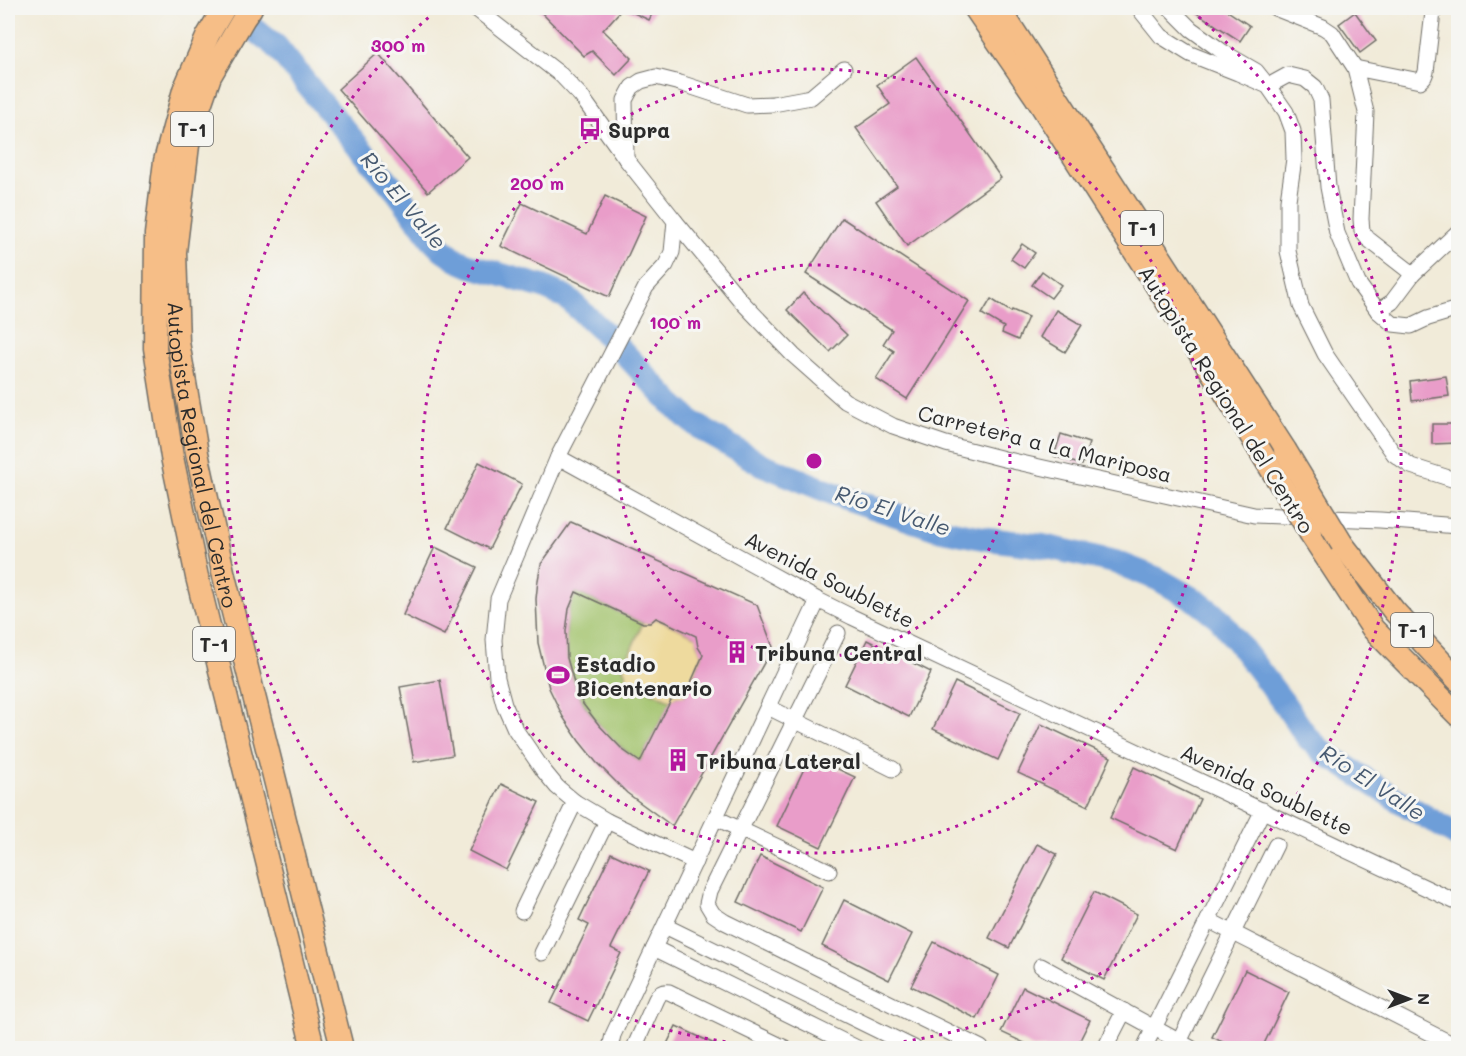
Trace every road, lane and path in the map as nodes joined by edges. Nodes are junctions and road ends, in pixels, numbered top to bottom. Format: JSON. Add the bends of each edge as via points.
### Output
{"nodes":[{"id":1,"x":224,"y":8,"type":"edge"},
{"id":2,"x":251,"y":8,"type":"edge"},
{"id":3,"x":975,"y":8,"type":"edge"},
{"id":4,"x":999,"y":8,"type":"edge"},
{"id":5,"x":1141,"y":8,"type":"edge"},
{"id":6,"x":1170,"y":8,"type":"edge"},
{"id":7,"x":1275,"y":8,"type":"edge"},
{"id":8,"x":483,"y":10,"type":"edge"},
{"id":9,"x":1433,"y":12,"type":"dead end"},
{"id":10,"x":1355,"y":68,"type":"junction"},
{"id":11,"x":844,"y":69,"type":"dead end"},
{"id":12,"x":1268,"y":86,"type":"junction"},
{"id":13,"x":626,"y":159,"type":"junction"},
{"id":14,"x":675,"y":221,"type":"junction"},
{"id":15,"x":1458,"y":232,"type":"edge"},
{"id":16,"x":156,"y":235,"type":"junction"},
{"id":17,"x":175,"y":253,"type":"junction"},
{"id":18,"x":1413,"y":274,"type":"junction"},
{"id":19,"x":1458,"y":309,"type":"edge"},
{"id":20,"x":1378,"y":311,"type":"junction"},
{"id":21,"x":558,"y":457,"type":"junction"},
{"id":22,"x":1458,"y":481,"type":"edge"},
{"id":23,"x":1458,"y":526,"type":"edge"},
{"id":24,"x":818,"y":600,"type":"junction"},
{"id":25,"x":838,"y":633,"type":"dead end"},
{"id":26,"x":1420,"y":638,"type":"junction"},
{"id":27,"x":1458,"y":665,"type":"edge"},
{"id":28,"x":1458,"y":680,"type":"edge"},
{"id":29,"x":768,"y":706,"type":"junction"},
{"id":30,"x":1458,"y":715,"type":"edge"},
{"id":31,"x":795,"y":721,"type":"junction"},
{"id":32,"x":893,"y":769,"type":"dead end"},
{"id":33,"x":575,"y":802,"type":"junction"},
{"id":34,"x":1263,"y":810,"type":"junction"},
{"id":35,"x":716,"y":818,"type":"junction"},
{"id":36,"x":607,"y":821,"type":"junction"},
{"id":37,"x":741,"y":830,"type":"junction"},
{"id":38,"x":1276,"y":845,"type":"dead end"},
{"id":39,"x":695,"y":862,"type":"junction"},
{"id":40,"x":829,"y":871,"type":"dead end"},
{"id":41,"x":1458,"y":903,"type":"edge"},
{"id":42,"x":522,"y":911,"type":"dead end"},
{"id":43,"x":1208,"y":921,"type":"junction"},
{"id":44,"x":665,"y":926,"type":"junction"},
{"id":45,"x":1233,"y":933,"type":"junction"},
{"id":46,"x":654,"y":948,"type":"junction"},
{"id":47,"x":542,"y":953,"type":"dead end"},
{"id":48,"x":1041,"y":966,"type":"dead end"},
{"id":49,"x":1124,"y":1011,"type":"junction"},
{"id":50,"x":1154,"y":1028,"type":"junction"},
{"id":51,"x":1182,"y":1046,"type":"edge"},
{"id":52,"x":1458,"y":1047,"type":"edge"},
{"id":53,"x":313,"y":1048,"type":"edge"},
{"id":54,"x":342,"y":1048,"type":"edge"},
{"id":55,"x":610,"y":1048,"type":"edge"},
{"id":56,"x":634,"y":1048,"type":"edge"},
{"id":57,"x":785,"y":1048,"type":"edge"},
{"id":58,"x":857,"y":1048,"type":"edge"},
{"id":59,"x":914,"y":1048,"type":"edge"},
{"id":60,"x":981,"y":1048,"type":"edge"},
{"id":61,"x":1105,"y":1048,"type":"edge"},
{"id":62,"x":1144,"y":1048,"type":"edge"}],
"edges":[{"from":1,"to":16,"type":"highway","name":"Autopista Regional del Centro","number":"T-1","via":[[184,90],[165,161]]},
{"from":2,"to":17,"type":"highway","name":"Autopista Regional del Centro","number":"T-1","via":[[210,76],[189,137]]},
{"from":3,"to":30,"type":"highway","name":"Autopista Regional del Centro","number":"T-1","bridge":true,"via":[[1036,97],[1373,629]]},
{"from":4,"to":26,"type":"highway","name":"Autopista Regional del Centro","number":"T-1","bridge":true,"via":[[1342,544]]},
{"from":5,"to":12,"type":"street","via":[[1161,36],[1180,48]]},
{"from":6,"to":12,"type":"street","via":[[1222,52],[1256,71]]},
{"from":7,"to":10,"type":"street","via":[[1332,33]]},
{"from":8,"to":13,"type":"street","name":"Carretera a La Mariposa","via":[[581,96]]},
{"from":9,"to":10,"type":"street","via":[[1426,72],[1420,81]]},
{"from":10,"to":18,"type":"street","via":[[1366,112],[1362,231],[1368,240]]},
{"from":11,"to":13,"type":"street","via":[[811,97],[773,104],[747,105],[656,77],[641,81],[632,87],[625,100]]},
{"from":12,"to":20,"type":"street","via":[[1288,75],[1305,79],[1315,87],[1321,100],[1328,187],[1337,233],[1358,284]]},
{"from":12,"to":22,"type":"street","via":[[1286,112],[1293,131],[1288,251],[1301,306],[1325,354],[1394,454],[1411,466]]},
{"from":13,"to":14,"type":"street","name":"Carretera a La Mariposa"},
{"from":14,"to":21,"type":"street","via":[[672,252],[666,265],[646,287]]},
{"from":14,"to":23,"type":"street","name":"Carretera a La Mariposa","via":[[742,302],[793,355],[845,401],[893,426],[981,453],[1254,515]]},
{"from":15,"to":18,"type":"street"},
{"from":16,"to":17,"type":"highway"},
{"from":16,"to":53,"type":"highway","name":"Autopista Regional del Centro","number":"T-1","via":[[155,348],[172,457],[197,577]]},
{"from":17,"to":54,"type":"highway","name":"Autopista Regional del Centro","number":"T-1","via":[[178,342],[196,453]]},
{"from":18,"to":20,"type":"street","via":[[1392,302]]},
{"from":19,"to":20,"type":"street","via":[[1411,326],[1393,324]]},
{"from":21,"to":24,"type":"street","name":"Avenida Soublette"},
{"from":21,"to":33,"type":"street","via":[[498,599],[494,640],[497,678],[516,729],[543,770]]},
{"from":24,"to":29,"type":"street"},
{"from":24,"to":34,"type":"street","name":"Avenida Soublette"},
{"from":25,"to":31,"type":"street"},
{"from":26,"to":27,"type":"street"},
{"from":26,"to":28,"type":"highway","name":"Autopista Regional del Centro","number":"T-1"},
{"from":29,"to":31,"type":"street"},
{"from":29,"to":35,"type":"street"},
{"from":31,"to":32,"type":"street"},
{"from":31,"to":37,"type":"street"},
{"from":33,"to":36,"type":"street"},
{"from":33,"to":42,"type":"street"},
{"from":34,"to":41,"type":"street","name":"Avenida Soublette"},
{"from":34,"to":43,"type":"street"},
{"from":35,"to":37,"type":"street"},
{"from":35,"to":39,"type":"street"},
{"from":36,"to":39,"type":"street"},
{"from":36,"to":47,"type":"street"},
{"from":37,"to":40,"type":"street"},
{"from":37,"to":60,"type":"street","via":[[710,891],[707,904],[712,914]]},
{"from":38,"to":45,"type":"street"},
{"from":39,"to":44,"type":"street"},
{"from":43,"to":45,"type":"street"},
{"from":43,"to":50,"type":"street"},
{"from":44,"to":46,"type":"street"},
{"from":44,"to":59,"type":"street"},
{"from":45,"to":51,"type":"street"},
{"from":45,"to":52,"type":"street"},
{"from":46,"to":55,"type":"street"},
{"from":46,"to":58,"type":"street"},
{"from":48,"to":49,"type":"street"},
{"from":49,"to":50,"type":"street"},
{"from":49,"to":61,"type":"street"},
{"from":50,"to":51,"type":"street"},
{"from":50,"to":62,"type":"street"},
{"from":56,"to":57,"type":"street","via":[[663,991]]}]}
